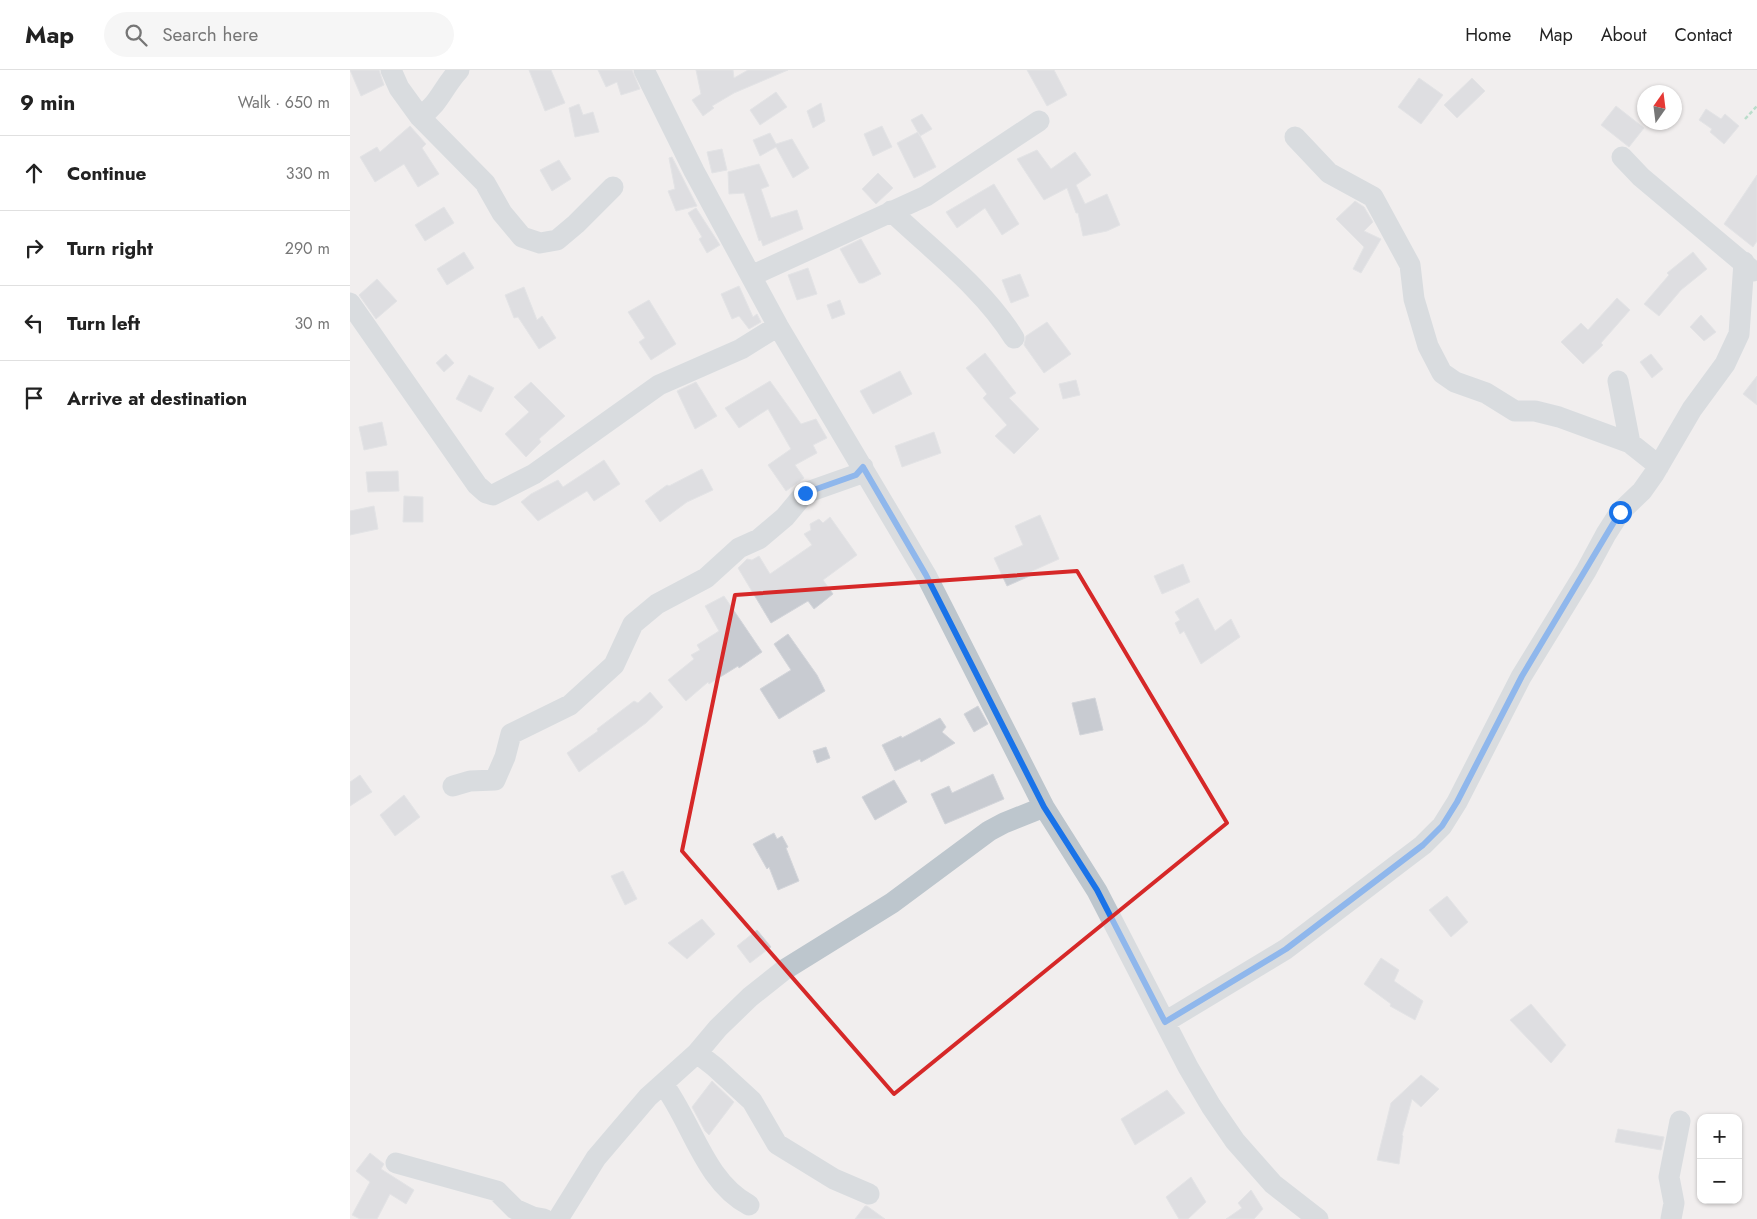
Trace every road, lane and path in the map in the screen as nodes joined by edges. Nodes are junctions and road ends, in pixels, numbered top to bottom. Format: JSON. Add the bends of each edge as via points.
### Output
{"nodes":[{"id":1,"x":391,"y":70,"type":"edge"},
{"id":2,"x":459,"y":70,"type":"edge"},
{"id":3,"x":644,"y":70,"type":"edge"},
{"id":4,"x":1757,"y":106,"type":"edge"},
{"id":5,"x":420,"y":117,"type":"junction"},
{"id":6,"x":1745,"y":119,"type":"dead end"},
{"id":7,"x":1039,"y":121,"type":"dead end"},
{"id":8,"x":1295,"y":137,"type":"dead end"},
{"id":9,"x":1622,"y":157,"type":"dead end"},
{"id":10,"x":613,"y":187,"type":"dead end"},
{"id":11,"x":891,"y":212,"type":"junction"},
{"id":12,"x":1750,"y":268,"type":"edge"},
{"id":13,"x":751,"y":276,"type":"junction"},
{"id":14,"x":350,"y":303,"type":"edge"},
{"id":15,"x":778,"y":326,"type":"junction"},
{"id":16,"x":1748,"y":332,"type":"edge"},
{"id":17,"x":1014,"y":338,"type":"dead end"},
{"id":18,"x":1618,"y":380,"type":"dead end"},
{"id":19,"x":1630,"y":444,"type":"junction"},
{"id":20,"x":1659,"y":466,"type":"junction"},
{"id":21,"x":863,"y":467,"type":"junction"},
{"id":22,"x":453,"y":786,"type":"dead end"},
{"id":23,"x":1044,"y":807,"type":"junction"},
{"id":24,"x":1165,"y":1022,"type":"junction"},
{"id":25,"x":696,"y":1054,"type":"junction"},
{"id":26,"x":662,"y":1084,"type":"junction"},
{"id":27,"x":1680,"y":1121,"type":"dead end"},
{"id":28,"x":396,"y":1163,"type":"dead end"},
{"id":29,"x":869,"y":1194,"type":"dead end"},
{"id":30,"x":749,"y":1204,"type":"dead end"},
{"id":31,"x":544,"y":1219,"type":"edge"},
{"id":32,"x":558,"y":1219,"type":"edge"},
{"id":33,"x":1318,"y":1219,"type":"edge"},
{"id":34,"x":1671,"y":1219,"type":"edge"}],
"edges":[{"from":1,"to":5,"type":"street","via":[[399,88]]},
{"from":2,"to":5,"type":"street","via":[[434,106]]},
{"from":3,"to":13,"type":"street"},
{"from":4,"to":6,"type":"path"},
{"from":5,"to":10,"type":"street","via":[[484,183],[522,238],[540,243],[557,240]]},
{"from":7,"to":11,"type":"street","via":[[931,193]]},
{"from":8,"to":19,"type":"street","via":[[1329,173],[1373,197],[1410,265],[1414,299],[1428,346],[1442,373],[1455,382],[1486,393],[1515,411],[1535,411]]},
{"from":9,"to":12,"type":"street","via":[[1640,177]]},
{"from":11,"to":13,"type":"street"},
{"from":11,"to":17,"type":"street","via":[[961,274]]},
{"from":12,"to":16,"type":"street"},
{"from":13,"to":15,"type":"street"},
{"from":14,"to":15,"type":"street","via":[[477,485],[486,493],[493,494],[534,474],[658,385],[741,349]]},
{"from":15,"to":21,"type":"street"},
{"from":16,"to":20,"type":"street","via":[[1692,409]]},
{"from":18,"to":19,"type":"street"},
{"from":19,"to":20,"type":"street"},
{"from":20,"to":24,"type":"street","via":[[1606,534],[1522,676],[1442,826],[1423,845],[1286,949]]},
{"from":21,"to":22,"type":"street","via":[[856,475],[805,493],[785,517],[759,539],[739,548],[706,578],[657,604],[632,624],[614,665],[570,705],[511,734],[495,780],[470,781]]},
{"from":21,"to":23,"type":"street","via":[[958,635]]},
{"from":23,"to":24,"type":"street","via":[[1097,890]]},
{"from":23,"to":25,"type":"street","via":[[989,831],[892,903],[784,970],[731,1016]]},
{"from":24,"to":33,"type":"street","via":[[1210,1106],[1235,1141],[1273,1184]]},
{"from":25,"to":26,"type":"street"},
{"from":25,"to":29,"type":"street","via":[[752,1101],[777,1144],[834,1179]]},
{"from":26,"to":30,"type":"street","via":[[674,1099],[698,1147],[727,1189]]},
{"from":26,"to":32,"type":"street","via":[[596,1158]]},
{"from":27,"to":34,"type":"street","via":[[1669,1176],[1674,1203]]},
{"from":28,"to":31,"type":"street","via":[[497,1191],[516,1209]]}]}
